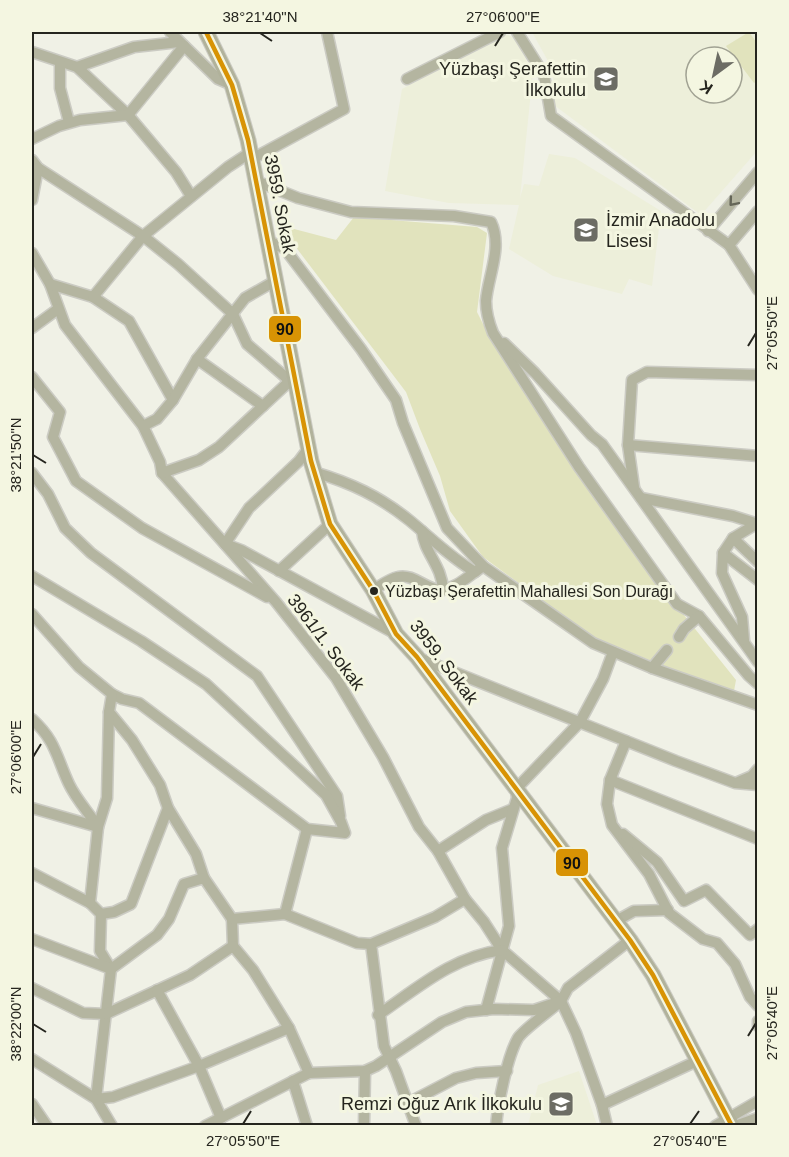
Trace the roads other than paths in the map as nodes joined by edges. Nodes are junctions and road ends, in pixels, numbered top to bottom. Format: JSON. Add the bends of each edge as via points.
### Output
{"nodes":[{"id":1,"x":170,"y":32,"type":"edge"},
{"id":2,"x":206,"y":32,"type":"edge"},
{"id":3,"x":327,"y":32,"type":"edge"},
{"id":4,"x":500,"y":32,"type":"edge"},
{"id":5,"x":517,"y":32,"type":"edge"},
{"id":6,"x":182,"y":44,"type":"junction"},
{"id":7,"x":32,"y":52,"type":"edge"},
{"id":8,"x":60,"y":62,"type":"junction"},
{"id":9,"x":77,"y":67,"type":"junction"},
{"id":10,"x":407,"y":80,"type":"dead end"},
{"id":11,"x":232,"y":85,"type":"junction"},
{"id":12,"x":128,"y":116,"type":"junction"},
{"id":13,"x":69,"y":122,"type":"junction"},
{"id":14,"x":32,"y":139,"type":"edge"},
{"id":15,"x":251,"y":156,"type":"junction"},
{"id":16,"x":35,"y":164,"type":"edge"},
{"id":17,"x":758,"y":172,"type":"edge"},
{"id":18,"x":256,"y":181,"type":"junction"},
{"id":19,"x":191,"y":196,"type":"junction"},
{"id":20,"x":32,"y":200,"type":"edge"},
{"id":21,"x":758,"y":211,"type":"edge"},
{"id":22,"x":708,"y":231,"type":"junction"},
{"id":23,"x":143,"y":236,"type":"junction"},
{"id":24,"x":267,"y":240,"type":"junction"},
{"id":25,"x":729,"y":245,"type":"junction"},
{"id":26,"x":32,"y":253,"type":"edge"},
{"id":27,"x":36,"y":271,"type":"edge"},
{"id":28,"x":275,"y":281,"type":"junction"},
{"id":29,"x":50,"y":284,"type":"junction"},
{"id":30,"x":758,"y":290,"type":"edge"},
{"id":31,"x":93,"y":297,"type":"junction"},
{"id":32,"x":58,"y":309,"type":"junction"},
{"id":33,"x":233,"y":314,"type":"junction"},
{"id":34,"x":32,"y":328,"type":"edge"},
{"id":35,"x":493,"y":333,"type":"junction"},
{"id":36,"x":197,"y":359,"type":"junction"},
{"id":37,"x":758,"y":375,"type":"edge"},
{"id":38,"x":32,"y":377,"type":"edge"},
{"id":39,"x":292,"y":379,"type":"junction"},
{"id":40,"x":173,"y":400,"type":"junction"},
{"id":41,"x":263,"y":406,"type":"junction"},
{"id":42,"x":143,"y":426,"type":"junction"},
{"id":43,"x":628,"y":446,"type":"junction"},
{"id":44,"x":308,"y":449,"type":"junction"},
{"id":45,"x":758,"y":456,"type":"edge"},
{"id":46,"x":32,"y":472,"type":"edge"},
{"id":47,"x":314,"y":472,"type":"junction"},
{"id":48,"x":162,"y":473,"type":"junction"},
{"id":49,"x":637,"y":494,"type":"junction"},
{"id":50,"x":330,"y":524,"type":"junction"},
{"id":51,"x":757,"y":524,"type":"edge"},
{"id":52,"x":422,"y":531,"type":"junction"},
{"id":53,"x":733,"y":538,"type":"junction"},
{"id":54,"x":225,"y":544,"type":"junction"},
{"id":55,"x":723,"y":553,"type":"junction"},
{"id":56,"x":758,"y":562,"type":"edge"},
{"id":57,"x":479,"y":569,"type":"junction"},
{"id":58,"x":279,"y":571,"type":"junction"},
{"id":59,"x":32,"y":576,"type":"edge"},
{"id":60,"x":758,"y":580,"type":"edge"},
{"id":61,"x":373,"y":590,"type":"junction"},
{"id":62,"x":443,"y":590,"type":"junction"},
{"id":63,"x":276,"y":602,"type":"junction"},
{"id":64,"x":32,"y":614,"type":"edge"},
{"id":65,"x":699,"y":616,"type":"junction"},
{"id":66,"x":396,"y":634,"type":"junction"},
{"id":67,"x":679,"y":637,"type":"dead end"},
{"id":68,"x":744,"y":641,"type":"junction"},
{"id":69,"x":668,"y":650,"type":"dead end"},
{"id":70,"x":613,"y":652,"type":"junction"},
{"id":71,"x":417,"y":657,"type":"junction"},
{"id":72,"x":758,"y":662,"type":"edge"},
{"id":73,"x":652,"y":668,"type":"junction"},
{"id":74,"x":758,"y":684,"type":"edge"},
{"id":75,"x":112,"y":694,"type":"junction"},
{"id":76,"x":758,"y":705,"type":"edge"},
{"id":77,"x":109,"y":712,"type":"junction"},
{"id":78,"x":32,"y":719,"type":"edge"},
{"id":79,"x":580,"y":722,"type":"junction"},
{"id":80,"x":626,"y":741,"type":"junction"},
{"id":81,"x":758,"y":769,"type":"edge"},
{"id":82,"x":610,"y":780,"type":"junction"},
{"id":83,"x":735,"y":783,"type":"junction"},
{"id":84,"x":758,"y":785,"type":"edge"},
{"id":85,"x":516,"y":789,"type":"junction"},
{"id":86,"x":32,"y":808,"type":"edge"},
{"id":87,"x":168,"y":808,"type":"junction"},
{"id":88,"x":513,"y":809,"type":"junction"},
{"id":89,"x":341,"y":822,"type":"junction"},
{"id":90,"x":612,"y":825,"type":"junction"},
{"id":91,"x":98,"y":827,"type":"junction"},
{"id":92,"x":308,"y":829,"type":"junction"},
{"id":93,"x":758,"y":839,"type":"edge"},
{"id":94,"x":438,"y":851,"type":"junction"},
{"id":95,"x":32,"y":873,"type":"edge"},
{"id":96,"x":204,"y":878,"type":"junction"},
{"id":97,"x":465,"y":899,"type":"junction"},
{"id":98,"x":90,"y":903,"type":"junction"},
{"id":99,"x":668,"y":910,"type":"junction"},
{"id":100,"x":101,"y":914,"type":"junction"},
{"id":101,"x":285,"y":914,"type":"junction"},
{"id":102,"x":232,"y":919,"type":"junction"},
{"id":103,"x":616,"y":921,"type":"junction"},
{"id":104,"x":758,"y":929,"type":"edge"},
{"id":105,"x":32,"y":939,"type":"edge"},
{"id":106,"x":630,"y":940,"type":"junction"},
{"id":107,"x":371,"y":944,"type":"junction"},
{"id":108,"x":233,"y":946,"type":"junction"},
{"id":109,"x":502,"y":950,"type":"junction"},
{"id":110,"x":111,"y":969,"type":"junction"},
{"id":111,"x":32,"y":988,"type":"edge"},
{"id":112,"x":157,"y":990,"type":"junction"},
{"id":113,"x":561,"y":1001,"type":"junction"},
{"id":114,"x":758,"y":1005,"type":"edge"},
{"id":115,"x":486,"y":1010,"type":"junction"},
{"id":116,"x":106,"y":1014,"type":"junction"},
{"id":117,"x":378,"y":1015,"type":"junction"},
{"id":118,"x":758,"y":1021,"type":"edge"},
{"id":119,"x":758,"y":1026,"type":"edge"},
{"id":120,"x":289,"y":1028,"type":"junction"},
{"id":121,"x":388,"y":1058,"type":"junction"},
{"id":122,"x":32,"y":1059,"type":"edge"},
{"id":123,"x":697,"y":1061,"type":"junction"},
{"id":124,"x":199,"y":1066,"type":"junction"},
{"id":125,"x":365,"y":1071,"type":"junction"},
{"id":126,"x":507,"y":1071,"type":"junction"},
{"id":127,"x":309,"y":1073,"type":"junction"},
{"id":128,"x":293,"y":1081,"type":"junction"},
{"id":129,"x":96,"y":1099,"type":"junction"},
{"id":130,"x":758,"y":1101,"type":"edge"},
{"id":131,"x":408,"y":1103,"type":"junction"},
{"id":132,"x":32,"y":1104,"type":"edge"},
{"id":133,"x":603,"y":1105,"type":"junction"},
{"id":134,"x":758,"y":1118,"type":"edge"},
{"id":135,"x":213,"y":1123,"type":"edge"},
{"id":136,"x":727,"y":1123,"type":"edge"},
{"id":137,"x":47,"y":1125,"type":"edge"},
{"id":138,"x":112,"y":1125,"type":"edge"},
{"id":139,"x":308,"y":1125,"type":"edge"},
{"id":140,"x":364,"y":1125,"type":"edge"},
{"id":141,"x":416,"y":1125,"type":"edge"},
{"id":142,"x":496,"y":1125,"type":"edge"},
{"id":143,"x":608,"y":1125,"type":"edge"}],
"edges":[{"from":1,"to":6,"type":"street"},
{"from":2,"to":11,"type":"street","name":"3959. Sokak"},
{"from":3,"to":15,"type":"street","via":[[344,109]]},
{"from":4,"to":10,"type":"street"},
{"from":5,"to":22,"type":"street","via":[[544,75],[551,116]]},
{"from":6,"to":9,"type":"street","via":[[134,47]]},
{"from":6,"to":11,"type":"street","via":[[218,79]]},
{"from":6,"to":12,"type":"street"},
{"from":7,"to":8,"type":"street"},
{"from":8,"to":9,"type":"street"},
{"from":8,"to":13,"type":"street","via":[[60,88]]},
{"from":9,"to":12,"type":"street"},
{"from":11,"to":15,"type":"street","name":"3959. Sokak"},
{"from":12,"to":13,"type":"street"},
{"from":12,"to":19,"type":"street","via":[[176,172]]},
{"from":13,"to":14,"type":"street"},
{"from":15,"to":18,"type":"street","name":"3959. Sokak"},
{"from":15,"to":19,"type":"street","via":[[228,167]]},
{"from":16,"to":20,"type":"street"},
{"from":16,"to":23,"type":"street"},
{"from":17,"to":22,"type":"street","one_way":true},
{"from":18,"to":24,"type":"street","name":"3959. Sokak"},
{"from":18,"to":35,"type":"street","via":[[298,198],[351,212],[454,216],[491,222],[495,241],[486,302]]},
{"from":19,"to":23,"type":"street"},
{"from":21,"to":25,"type":"street"},
{"from":22,"to":25,"type":"street"},
{"from":23,"to":31,"type":"street"},
{"from":23,"to":33,"type":"street"},
{"from":24,"to":28,"type":"street","name":"3959. Sokak"},
{"from":24,"to":57,"type":"street","via":[[285,249],[396,400],[447,528]]},
{"from":25,"to":30,"type":"street"},
{"from":26,"to":27,"type":"street","name":"3961/1. Sokak"},
{"from":27,"to":29,"type":"street","name":"3961/1. Sokak"},
{"from":28,"to":33,"type":"street","via":[[245,298]]},
{"from":28,"to":39,"type":"street","name":"3959. Sokak"},
{"from":29,"to":31,"type":"street"},
{"from":29,"to":32,"type":"street","name":"3961/1. Sokak"},
{"from":31,"to":40,"type":"street","via":[[129,321]]},
{"from":32,"to":34,"type":"street"},
{"from":32,"to":42,"type":"street","name":"3961/1. Sokak","via":[[65,325]]},
{"from":33,"to":36,"type":"street"},
{"from":33,"to":39,"type":"street","via":[[247,344]]},
{"from":35,"to":49,"type":"street","via":[[602,444]]},
{"from":35,"to":65,"type":"street","via":[[629,539],[677,604]]},
{"from":36,"to":40,"type":"street"},
{"from":36,"to":41,"type":"street"},
{"from":37,"to":43,"type":"street","via":[[646,372],[632,380]]},
{"from":38,"to":63,"type":"street","via":[[60,412],[53,437],[76,481],[142,528]]},
{"from":39,"to":41,"type":"street"},
{"from":39,"to":44,"type":"street","name":"3959. Sokak"},
{"from":40,"to":42,"type":"street","via":[[157,419]]},
{"from":41,"to":48,"type":"street","via":[[219,447],[199,460]]},
{"from":42,"to":48,"type":"street","name":"3961/1. Sokak"},
{"from":43,"to":45,"type":"street"},
{"from":43,"to":49,"type":"street"},
{"from":44,"to":47,"type":"street","name":"3959. Sokak"},
{"from":44,"to":54,"type":"street","via":[[249,508]]},
{"from":46,"to":89,"type":"street","via":[[64,528],[91,553],[257,676],[337,796]]},
{"from":47,"to":50,"type":"street","name":"3959. Sokak"},
{"from":47,"to":52,"type":"street","via":[[348,482],[376,497]]},
{"from":48,"to":54,"type":"street","name":"3961/1. Sokak"},
{"from":49,"to":51,"type":"street"},
{"from":49,"to":68,"type":"street"},
{"from":50,"to":58,"type":"street"},
{"from":50,"to":61,"type":"street","name":"3959. Sokak"},
{"from":51,"to":53,"type":"street"},
{"from":52,"to":57,"type":"street","via":[[460,564]]},
{"from":52,"to":62,"type":"street","via":[[423,542],[442,577]]},
{"from":53,"to":55,"type":"street"},
{"from":53,"to":56,"type":"street"},
{"from":54,"to":58,"type":"street"},
{"from":54,"to":63,"type":"street","name":"3961/1. Sokak"},
{"from":55,"to":60,"type":"street"},
{"from":55,"to":68,"type":"street","via":[[722,573],[742,617]]},
{"from":57,"to":62,"type":"street"},
{"from":57,"to":70,"type":"street"},
{"from":58,"to":66,"type":"street"},
{"from":59,"to":89,"type":"street","via":[[206,684],[326,795]]},
{"from":61,"to":62,"type":"street","via":[[399,576]]},
{"from":61,"to":66,"type":"street","name":"3959. Sokak"},
{"from":63,"to":94,"type":"street","name":"3961/1. Sokak","via":[[336,678],[419,827]]},
{"from":64,"to":75,"type":"street","via":[[79,667]]},
{"from":65,"to":67,"type":"street"},
{"from":65,"to":74,"type":"street"},
{"from":66,"to":71,"type":"street","name":"3959. Sokak"},
{"from":68,"to":72,"type":"street"},
{"from":69,"to":73,"type":"street"},
{"from":70,"to":73,"type":"street"},
{"from":70,"to":79,"type":"street"},
{"from":71,"to":79,"type":"street"},
{"from":71,"to":85,"type":"street","name":"3959. Sokak"},
{"from":73,"to":76,"type":"street"},
{"from":75,"to":77,"type":"street"},
{"from":75,"to":92,"type":"street","via":[[139,703]]},
{"from":77,"to":87,"type":"street","via":[[160,784]]},
{"from":77,"to":91,"type":"street","via":[[107,798]]},
{"from":78,"to":91,"type":"street","via":[[57,750],[69,786]]},
{"from":79,"to":80,"type":"street"},
{"from":79,"to":85,"type":"street"},
{"from":80,"to":82,"type":"street"},
{"from":80,"to":83,"type":"street"},
{"from":81,"to":83,"type":"street"},
{"from":82,"to":90,"type":"street","via":[[607,804]]},
{"from":82,"to":93,"type":"street"},
{"from":83,"to":84,"type":"street"},
{"from":85,"to":88,"type":"street"},
{"from":85,"to":103,"type":"street","name":"3959. Sokak"},
{"from":86,"to":91,"type":"street"},
{"from":87,"to":96,"type":"street","via":[[196,854]]},
{"from":87,"to":100,"type":"street","via":[[131,904]]},
{"from":88,"to":94,"type":"street","via":[[486,820]]},
{"from":88,"to":109,"type":"street","via":[[502,848],[509,926]]},
{"from":89,"to":92,"type":"street","via":[[345,833]]},
{"from":90,"to":99,"type":"street","via":[[649,874]]},
{"from":90,"to":104,"type":"street","via":[[657,861],[684,902],[706,890],[750,935]]},
{"from":91,"to":98,"type":"street"},
{"from":92,"to":101,"type":"street"},
{"from":94,"to":97,"type":"street","name":"3961/1. Sokak"},
{"from":95,"to":98,"type":"street"},
{"from":96,"to":102,"type":"street"},
{"from":96,"to":110,"type":"street","via":[[184,884],[169,919],[157,934]]},
{"from":97,"to":107,"type":"street","via":[[435,917]]},
{"from":97,"to":109,"type":"street","name":"3961/1. Sokak"},
{"from":98,"to":100,"type":"street"},
{"from":99,"to":103,"type":"street","via":[[634,911]]},
{"from":99,"to":114,"type":"street","via":[[703,939],[717,943],[735,964]]},
{"from":100,"to":110,"type":"street","via":[[99,951]]},
{"from":101,"to":102,"type":"street"},
{"from":101,"to":107,"type":"street","via":[[357,943]]},
{"from":102,"to":108,"type":"street"},
{"from":103,"to":106,"type":"street","name":"3959. Sokak"},
{"from":105,"to":110,"type":"street"},
{"from":106,"to":113,"type":"street","via":[[568,988]]},
{"from":106,"to":123,"type":"street","name":"3959. Sokak"},
{"from":107,"to":117,"type":"street"},
{"from":108,"to":112,"type":"street","via":[[190,975]]},
{"from":108,"to":120,"type":"street"},
{"from":109,"to":113,"type":"street","name":"3961/1. Sokak"},
{"from":109,"to":115,"type":"street"},
{"from":109,"to":117,"type":"street","via":[[461,960]]},
{"from":110,"to":116,"type":"street"},
{"from":111,"to":116,"type":"street","via":[[83,1013]]},
{"from":112,"to":116,"type":"street"},
{"from":112,"to":124,"type":"street"},
{"from":113,"to":115,"type":"street","via":[[534,1010]]},
{"from":113,"to":126,"type":"street","via":[[518,1037]]},
{"from":113,"to":133,"type":"street","name":"3961/1. Sokak"},
{"from":115,"to":121,"type":"street","via":[[466,1012],[442,1022]]},
{"from":116,"to":129,"type":"street"},
{"from":117,"to":121,"type":"street"},
{"from":118,"to":119,"type":"street"},
{"from":120,"to":124,"type":"street"},
{"from":120,"to":127,"type":"street"},
{"from":121,"to":125,"type":"street"},
{"from":121,"to":131,"type":"street"},
{"from":122,"to":129,"type":"street"},
{"from":123,"to":133,"type":"street"},
{"from":123,"to":136,"type":"street","name":"3959. Sokak"},
{"from":124,"to":129,"type":"street","via":[[113,1097]]},
{"from":124,"to":135,"type":"street"},
{"from":125,"to":127,"type":"street"},
{"from":125,"to":140,"type":"street"},
{"from":126,"to":131,"type":"street","via":[[456,1078]]},
{"from":126,"to":142,"type":"street"},
{"from":127,"to":128,"type":"street"},
{"from":128,"to":135,"type":"street"},
{"from":128,"to":139,"type":"street"},
{"from":129,"to":138,"type":"street"},
{"from":130,"to":136,"type":"street"},
{"from":131,"to":141,"type":"street"},
{"from":132,"to":137,"type":"street"},
{"from":133,"to":143,"type":"street","name":"3961/1. Sokak"},
{"from":134,"to":136,"type":"street"}]}
